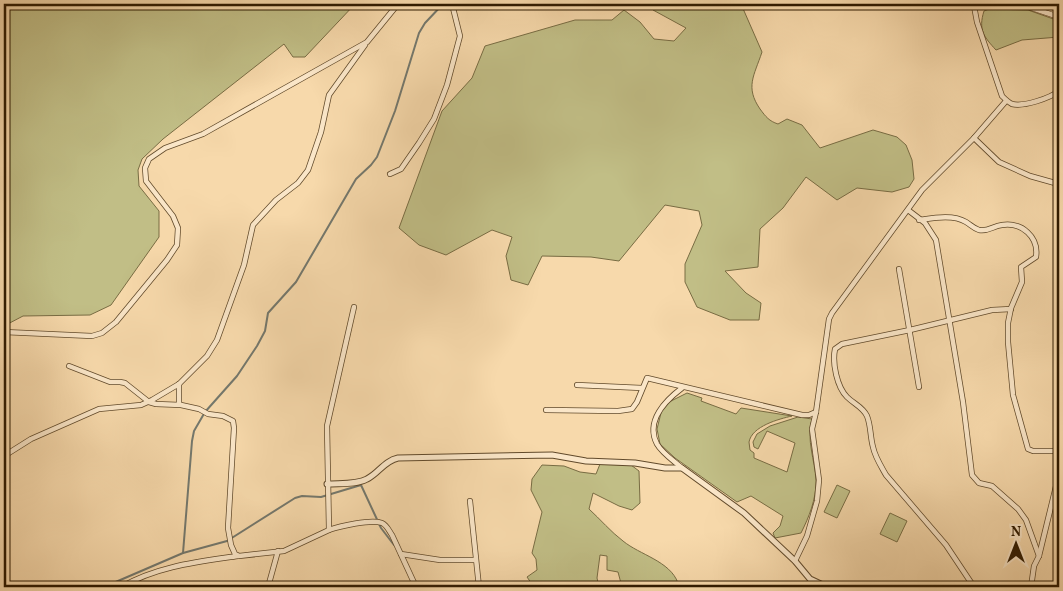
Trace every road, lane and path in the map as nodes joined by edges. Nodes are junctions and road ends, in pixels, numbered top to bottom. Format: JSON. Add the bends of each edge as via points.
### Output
{"nodes":[{"id":1,"x":398,"y":4,"type":"edge"},
{"id":2,"x":452,"y":4,"type":"edge"},
{"id":3,"x":950,"y":4,"type":"edge"},
{"id":4,"x":974,"y":6,"type":"junction"},
{"id":5,"x":1059,"y":17,"type":"edge"},
{"id":6,"x":367,"y":42,"type":"junction"},
{"id":7,"x":1059,"y":91,"type":"edge"},
{"id":8,"x":1006,"y":101,"type":"junction"},
{"id":9,"x":974,"y":138,"type":"junction"},
{"id":10,"x":390,"y":174,"type":"dead end"},
{"id":11,"x":1059,"y":186,"type":"edge"},
{"id":12,"x":908,"y":210,"type":"junction"},
{"id":13,"x":919,"y":220,"type":"junction"},
{"id":14,"x":899,"y":269,"type":"dead end"},
{"id":15,"x":354,"y":307,"type":"dead end"},
{"id":16,"x":1011,"y":309,"type":"junction"},
{"id":17,"x":948,"y":321,"type":"junction"},
{"id":18,"x":910,"y":330,"type":"junction"},
{"id":19,"x":4,"y":332,"type":"edge"},
{"id":20,"x":69,"y":366,"type":"dead end"},
{"id":21,"x":179,"y":384,"type":"junction"},
{"id":22,"x":577,"y":385,"type":"dead end"},
{"id":23,"x":918,"y":387,"type":"dead end"},
{"id":24,"x":642,"y":388,"type":"junction"},
{"id":25,"x":682,"y":388,"type":"junction"},
{"id":26,"x":149,"y":402,"type":"junction"},
{"id":27,"x":179,"y":404,"type":"junction"},
{"id":28,"x":546,"y":410,"type":"dead end"},
{"id":29,"x":816,"y":412,"type":"junction"},
{"id":30,"x":1059,"y":451,"type":"edge"},
{"id":31,"x":4,"y":456,"type":"edge"},
{"id":32,"x":682,"y":468,"type":"junction"},
{"id":33,"x":1059,"y":474,"type":"edge"},
{"id":34,"x":327,"y":484,"type":"junction"},
{"id":35,"x":470,"y":501,"type":"dead end"},
{"id":36,"x":329,"y":530,"type":"junction"},
{"id":37,"x":278,"y":551,"type":"junction"},
{"id":38,"x":401,"y":554,"type":"junction"},
{"id":39,"x":239,"y":556,"type":"junction"},
{"id":40,"x":1038,"y":556,"type":"junction"},
{"id":41,"x":475,"y":560,"type":"junction"},
{"id":42,"x":795,"y":561,"type":"junction"},
{"id":43,"x":121,"y":587,"type":"edge"},
{"id":44,"x":268,"y":587,"type":"edge"},
{"id":45,"x":416,"y":587,"type":"edge"},
{"id":46,"x":478,"y":587,"type":"edge"},
{"id":47,"x":827,"y":587,"type":"edge"},
{"id":48,"x":974,"y":587,"type":"edge"},
{"id":49,"x":1031,"y":587,"type":"edge"}],
"edges":[{"from":1,"to":6,"type":"street"},
{"from":2,"to":10,"type":"street","via":[[460,36],[434,119],[401,169]]},
{"from":3,"to":4,"type":"street"},
{"from":4,"to":5,"type":"street","via":[[1029,7]]},
{"from":4,"to":8,"type":"street"},
{"from":6,"to":19,"type":"street","via":[[203,134],[165,148],[149,159],[145,168],[146,181],[173,216],[178,228],[176,245],[116,322],[92,336]]},
{"from":6,"to":21,"type":"street","via":[[329,95],[308,170],[253,225],[244,265],[217,340],[207,356]]},
{"from":7,"to":8,"type":"street","via":[[1049,98],[1018,104]]},
{"from":8,"to":9,"type":"street"},
{"from":9,"to":11,"type":"street","via":[[999,162]]},
{"from":9,"to":12,"type":"street","via":[[922,190]]},
{"from":12,"to":13,"type":"street"},
{"from":12,"to":29,"type":"street","via":[[829,319]]},
{"from":13,"to":16,"type":"street","via":[[943,217],[966,222],[980,230],[1002,225],[1029,232],[1036,257],[1021,267],[1022,282]]},
{"from":13,"to":17,"type":"street","via":[[925,223],[936,240]]},
{"from":14,"to":18,"type":"street"},
{"from":15,"to":34,"type":"street","via":[[327,426]]},
{"from":16,"to":17,"type":"street","via":[[992,310]]},
{"from":16,"to":30,"type":"street","via":[[1008,342],[1013,395],[1025,442],[1033,451]]},
{"from":17,"to":18,"type":"street"},
{"from":17,"to":40,"type":"street","via":[[972,475],[979,483],[992,486],[1018,509],[1026,520]]},
{"from":18,"to":23,"type":"street"},
{"from":18,"to":48,"type":"street","via":[[842,344],[835,349],[835,368],[845,395],[867,416],[872,446],[886,475],[946,545]]},
{"from":20,"to":26,"type":"street","via":[[110,382],[125,383]]},
{"from":21,"to":26,"type":"street"},
{"from":21,"to":27,"type":"street"},
{"from":22,"to":24,"type":"street"},
{"from":24,"to":25,"type":"street","via":[[647,378]]},
{"from":24,"to":28,"type":"street","via":[[638,402],[627,411]]},
{"from":25,"to":29,"type":"street","via":[[802,415]]},
{"from":25,"to":32,"type":"street","via":[[663,405],[654,426],[657,444]]},
{"from":26,"to":27,"type":"street"},
{"from":26,"to":31,"type":"street","via":[[99,409],[31,439]]},
{"from":27,"to":39,"type":"street","via":[[233,421],[228,528],[235,554]]},
{"from":29,"to":42,"type":"street","via":[[812,429],[819,480],[817,501],[807,536]]},
{"from":32,"to":34,"type":"street","via":[[586,461],[552,455],[398,458],[390,460],[368,478]]},
{"from":32,"to":42,"type":"street","via":[[744,513]]},
{"from":33,"to":40,"type":"street"},
{"from":34,"to":36,"type":"street"},
{"from":35,"to":41,"type":"street"},
{"from":36,"to":37,"type":"street"},
{"from":36,"to":38,"type":"street","via":[[378,522],[388,528]]},
{"from":37,"to":39,"type":"street"},
{"from":37,"to":44,"type":"street"},
{"from":38,"to":41,"type":"street","via":[[440,560]]},
{"from":38,"to":45,"type":"street"},
{"from":39,"to":43,"type":"street","via":[[159,570]]},
{"from":40,"to":49,"type":"street"},
{"from":41,"to":46,"type":"street"},
{"from":42,"to":47,"type":"street","via":[[810,579]]}]}
